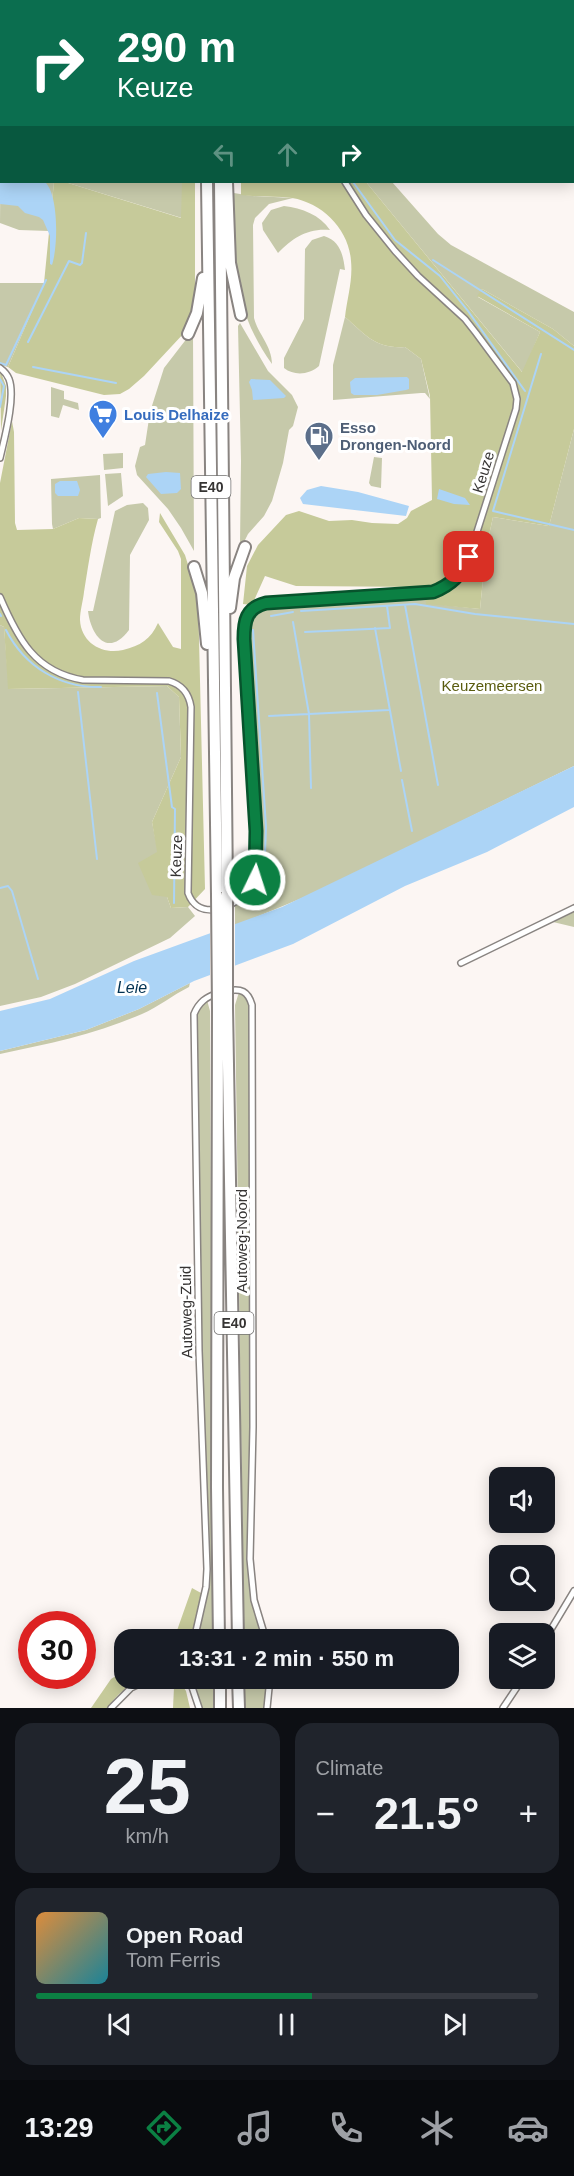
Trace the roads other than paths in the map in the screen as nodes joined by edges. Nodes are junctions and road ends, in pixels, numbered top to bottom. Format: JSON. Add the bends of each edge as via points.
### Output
{"nodes":[{"id":1,"x":207,"y":183,"type":"edge"},
{"id":2,"x":220,"y":183,"type":"edge"},
{"id":3,"x":227,"y":183,"type":"edge"},
{"id":4,"x":346,"y":183,"type":"edge"},
{"id":5,"x":208,"y":254,"type":"junction"},
{"id":6,"x":241,"y":315,"type":"dead end"},
{"id":7,"x":188,"y":334,"type":"dead end"},
{"id":8,"x":0,"y":368,"type":"edge"},
{"id":9,"x":0,"y":458,"type":"edge"},
{"id":10,"x":245,"y":547,"type":"dead end"},
{"id":11,"x":194,"y":567,"type":"dead end"},
{"id":12,"x":0,"y":597,"type":"edge"},
{"id":13,"x":225,"y":626,"type":"junction"},
{"id":14,"x":214,"y":719,"type":"junction"},
{"id":15,"x":222,"y":893,"type":"junction"},
{"id":16,"x":574,"y":908,"type":"edge"},
{"id":17,"x":461,"y":963,"type":"dead end"},
{"id":18,"x":216,"y":994,"type":"joint"},
{"id":19,"x":223,"y":1008,"type":"junction"},
{"id":20,"x":574,"y":1591,"type":"edge"},
{"id":21,"x":555,"y":1623,"type":"edge"},
{"id":22,"x":196,"y":1629,"type":"edge"},
{"id":23,"x":219,"y":1629,"type":"edge"},
{"id":24,"x":238,"y":1629,"type":"edge"},
{"id":25,"x":263,"y":1629,"type":"edge"},
{"id":26,"x":129,"y":1689,"type":"edge"},
{"id":27,"x":193,"y":1689,"type":"edge"},
{"id":28,"x":220,"y":1689,"type":"edge"},
{"id":29,"x":238,"y":1689,"type":"edge"},
{"id":30,"x":269,"y":1689,"type":"edge"},
{"id":31,"x":516,"y":1689,"type":"edge"},
{"id":32,"x":111,"y":1708,"type":"edge"},
{"id":33,"x":199,"y":1708,"type":"edge"},
{"id":34,"x":220,"y":1708,"type":"edge"},
{"id":35,"x":239,"y":1708,"type":"edge"},
{"id":36,"x":267,"y":1708,"type":"edge"},
{"id":37,"x":503,"y":1708,"type":"edge"}],
"edges":[{"from":1,"to":5,"type":"highway","number":"E40"},
{"from":2,"to":13,"type":"highway","number":"E40"},
{"from":3,"to":6,"type":"highway","via":[[230,262]]},
{"from":4,"to":12,"type":"street","name":"Keuze","via":[[394,251],[465,319],[507,374],[516,390],[516,409],[469,557],[450,584],[433,592],[266,603],[253,608],[245,617],[256,849],[255,880],[244,898],[210,910],[198,908],[190,900],[191,707],[186,692],[169,681],[83,680],[55,671],[40,662],[21,641]]},
{"from":5,"to":7,"type":"highway","via":[[197,313]]},
{"from":5,"to":14,"type":"highway","number":"E40"},
{"from":8,"to":9,"type":"street","via":[[10,385],[8,424]]},
{"from":10,"to":13,"type":"highway","via":[[234,578]]},
{"from":11,"to":14,"type":"highway","via":[[202,593]]},
{"from":13,"to":15,"type":"highway","number":"E40"},
{"from":14,"to":15,"type":"highway","number":"E40"},
{"from":15,"to":19,"type":"highway","number":"E40","bridge":true},
{"from":16,"to":17,"type":"street"},
{"from":18,"to":22,"type":"street","name":"Autoweg-Zuid","via":[[199,1003],[194,1014],[207,1569]]},
{"from":18,"to":25,"type":"street","name":"Autoweg-Noord","via":[[240,989],[252,1005],[250,1558],[254,1600]]},
{"from":19,"to":23,"type":"highway","number":"E40"},
{"from":19,"to":24,"type":"highway","number":"E40"},
{"from":20,"to":21,"type":"street"},
{"from":26,"to":32,"type":"street"},
{"from":27,"to":33,"type":"street"},
{"from":28,"to":34,"type":"highway"},
{"from":29,"to":35,"type":"highway"},
{"from":30,"to":36,"type":"street"},
{"from":31,"to":37,"type":"street"}]}
